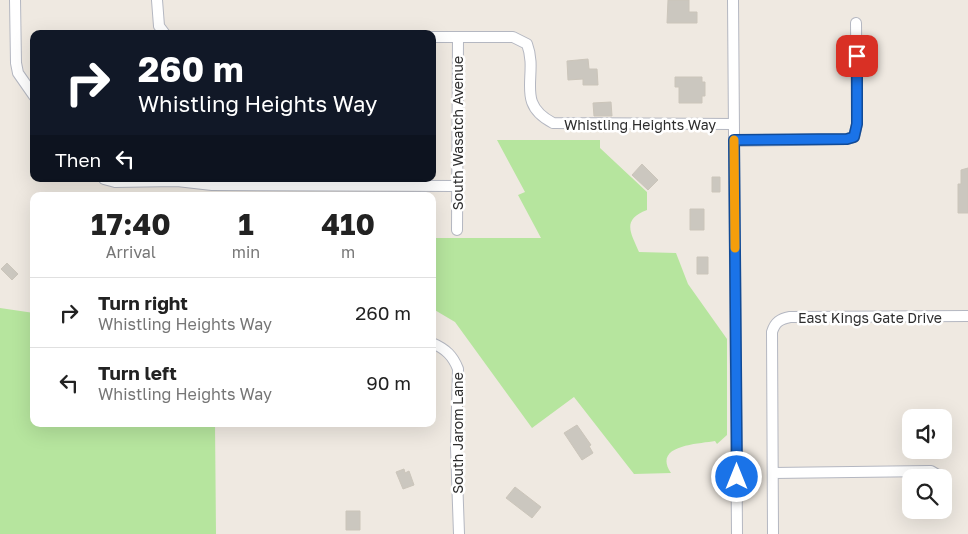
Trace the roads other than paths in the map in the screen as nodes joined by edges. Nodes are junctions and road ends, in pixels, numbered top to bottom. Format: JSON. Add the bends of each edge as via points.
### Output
{"nodes":[{"id":1,"x":15,"y":0,"type":"edge"},
{"id":2,"x":157,"y":0,"type":"edge"},
{"id":3,"x":733,"y":0,"type":"edge"},
{"id":4,"x":856,"y":23,"type":"dead end"},
{"id":5,"x":162,"y":30,"type":"edge"},
{"id":6,"x":436,"y":37,"type":"edge"},
{"id":7,"x":458,"y":37,"type":"junction"},
{"id":8,"x":30,"y":90,"type":"edge"},
{"id":9,"x":734,"y":124,"type":"junction"},
{"id":10,"x":734,"y":140,"type":"junction"},
{"id":11,"x":186,"y":182,"type":"edge"},
{"id":12,"x":245,"y":182,"type":"edge"},
{"id":13,"x":352,"y":182,"type":"edge"},
{"id":14,"x":457,"y":186,"type":"junction"},
{"id":15,"x":457,"y":230,"type":"dead end"},
{"id":16,"x":968,"y":316,"type":"edge"},
{"id":17,"x":436,"y":345,"type":"edge"},
{"id":18,"x":902,"y":471,"type":"edge"},
{"id":19,"x":773,"y":473,"type":"junction"},
{"id":20,"x":459,"y":534,"type":"edge"},
{"id":21,"x":737,"y":534,"type":"edge"},
{"id":22,"x":773,"y":534,"type":"edge"}],
"edges":[{"from":1,"to":8,"type":"street","via":[[16,63],[18,73]]},
{"from":2,"to":5,"type":"street"},
{"from":3,"to":9,"type":"street"},
{"from":4,"to":10,"type":"street","name":"Whistling Heights Way","via":[[857,124],[854,137]]},
{"from":6,"to":7,"type":"street","name":"Whistling Heights Way"},
{"from":7,"to":9,"type":"street","name":"Whistling Heights Way","via":[[513,37],[527,44],[531,61],[531,103],[540,115],[553,123]]},
{"from":7,"to":14,"type":"street","name":"South Wasatch Avenue"},
{"from":9,"to":10,"type":"street"},
{"from":10,"to":21,"type":"street"},
{"from":11,"to":12,"type":"street","via":[[212,185]]},
{"from":12,"to":13,"type":"street"},
{"from":13,"to":14,"type":"street"},
{"from":14,"to":15,"type":"street","name":"South Wasatch Avenue"},
{"from":16,"to":19,"type":"street","name":"East Kings Gate Drive","via":[[781,319],[772,332]]},
{"from":17,"to":20,"type":"street","name":"South Jarom Lane","via":[[454,358],[458,369]]},
{"from":18,"to":19,"type":"street"},
{"from":19,"to":22,"type":"street","name":"East Kings Gate Drive"}]}
